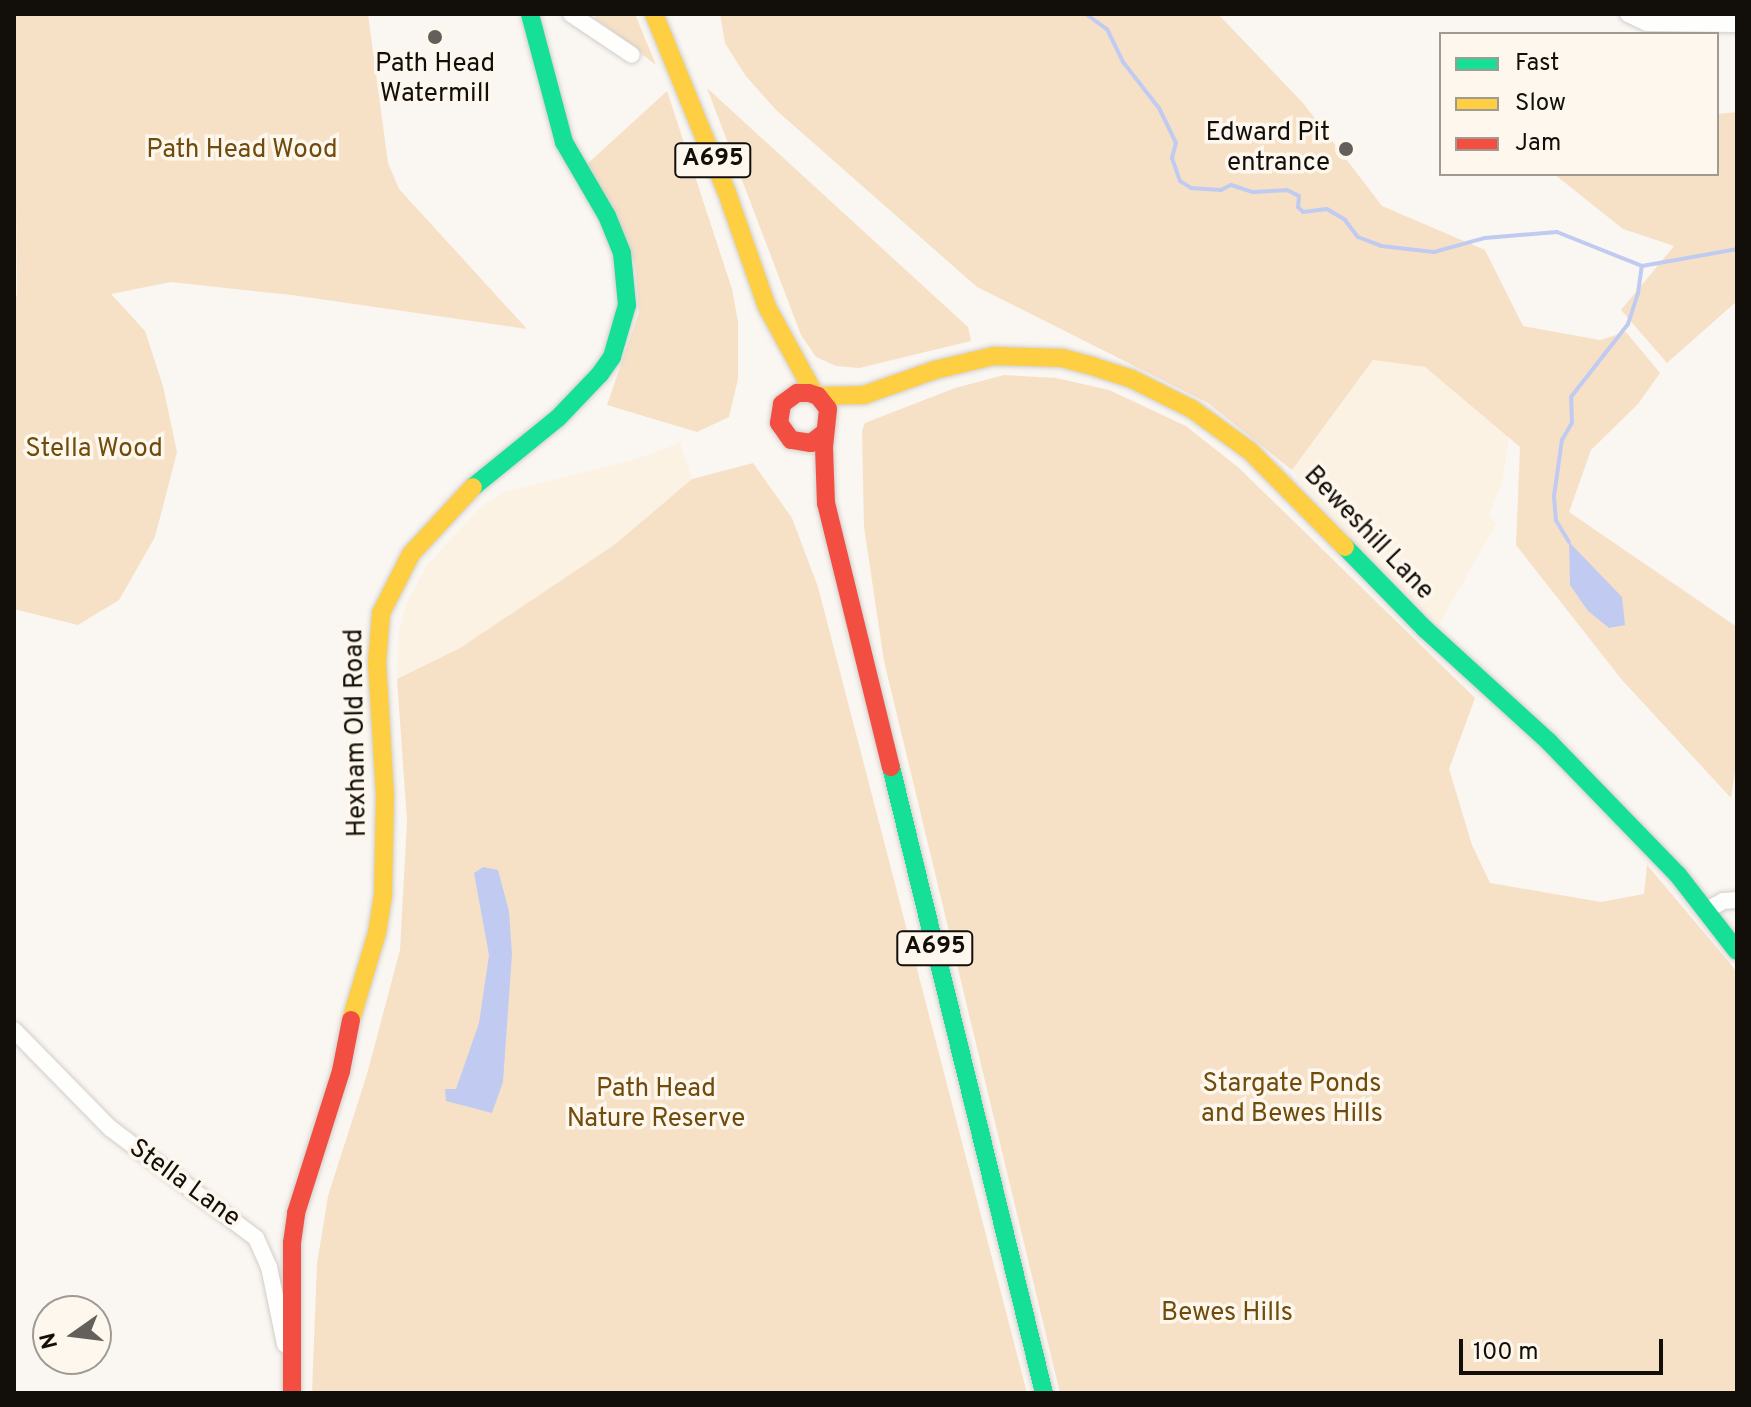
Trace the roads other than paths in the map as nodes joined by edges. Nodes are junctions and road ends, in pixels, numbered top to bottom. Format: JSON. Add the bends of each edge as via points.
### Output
{"nodes":[{"id":1,"x":530,"y":14,"type":"edge"},
{"id":2,"x":654,"y":14,"type":"edge"},
{"id":3,"x":1628,"y":14,"type":"edge"},
{"id":4,"x":574,"y":15,"type":"edge"},
{"id":5,"x":1737,"y":24,"type":"edge"},
{"id":6,"x":632,"y":55,"type":"dead end"},
{"id":7,"x":767,"y":307,"type":"junction"},
{"id":8,"x":781,"y":387,"type":"junction"},
{"id":9,"x":816,"y":395,"type":"junction"},
{"id":10,"x":864,"y":395,"type":"junction"},
{"id":11,"x":827,"y":430,"type":"junction"},
{"id":12,"x":794,"y":442,"type":"junction"},
{"id":13,"x":826,"y":503,"type":"junction"},
{"id":14,"x":1737,"y":900,"type":"edge"},
{"id":15,"x":1707,"y":910,"type":"junction"},
{"id":16,"x":1737,"y":951,"type":"edge"},
{"id":17,"x":14,"y":1030,"type":"edge"},
{"id":18,"x":292,"y":1243,"type":"junction"},
{"id":19,"x":264,"y":1254,"type":"junction"},
{"id":20,"x":292,"y":1372,"type":"junction"},
{"id":21,"x":292,"y":1393,"type":"edge"},
{"id":22,"x":1044,"y":1393,"type":"edge"}],
"edges":[{"from":1,"to":18,"type":"street","name":"Hexham Old Road","via":[[555,113],[576,168],[618,243],[626,277],[625,320],[600,374],[558,418],[463,495],[411,554],[387,597],[377,663],[385,809],[383,897]]},
{"from":2,"to":7,"type":"street","number":"A695"},
{"from":3,"to":5,"type":"street","via":[[1647,23]]},
{"from":4,"to":6,"type":"street"},
{"from":7,"to":8,"type":"street","number":"A695"},
{"from":7,"to":9,"type":"street","number":"A695"},
{"from":8,"to":9,"type":"street"},
{"from":8,"to":12,"type":"street","number":"A695","via":[[779,423]]},
{"from":9,"to":10,"type":"street","name":"Beweshill Lane"},
{"from":9,"to":11,"type":"street","number":"A695","via":[[828,409]]},
{"from":10,"to":11,"type":"street","name":"Beweshill Lane"},
{"from":10,"to":15,"type":"street","name":"Beweshill Lane","via":[[935,370],[1020,354],[1095,367],[1192,409],[1250,451],[1425,629],[1549,742]]},
{"from":11,"to":12,"type":"street","via":[[811,443]]},
{"from":11,"to":13,"type":"street","number":"A695"},
{"from":12,"to":13,"type":"street","number":"A695"},
{"from":13,"to":22,"type":"street","number":"A695"},
{"from":14,"to":15,"type":"street"},
{"from":15,"to":16,"type":"street","name":"Beweshill Lane"},
{"from":17,"to":19,"type":"street","name":"Stella Lane","via":[[110,1128],[252,1234]]},
{"from":18,"to":19,"type":"street"},
{"from":18,"to":20,"type":"street","name":"Hexham Old Road"},
{"from":19,"to":20,"type":"street","name":"Stella Lane"},
{"from":20,"to":21,"type":"street","name":"Hexham Old Road"}]}
